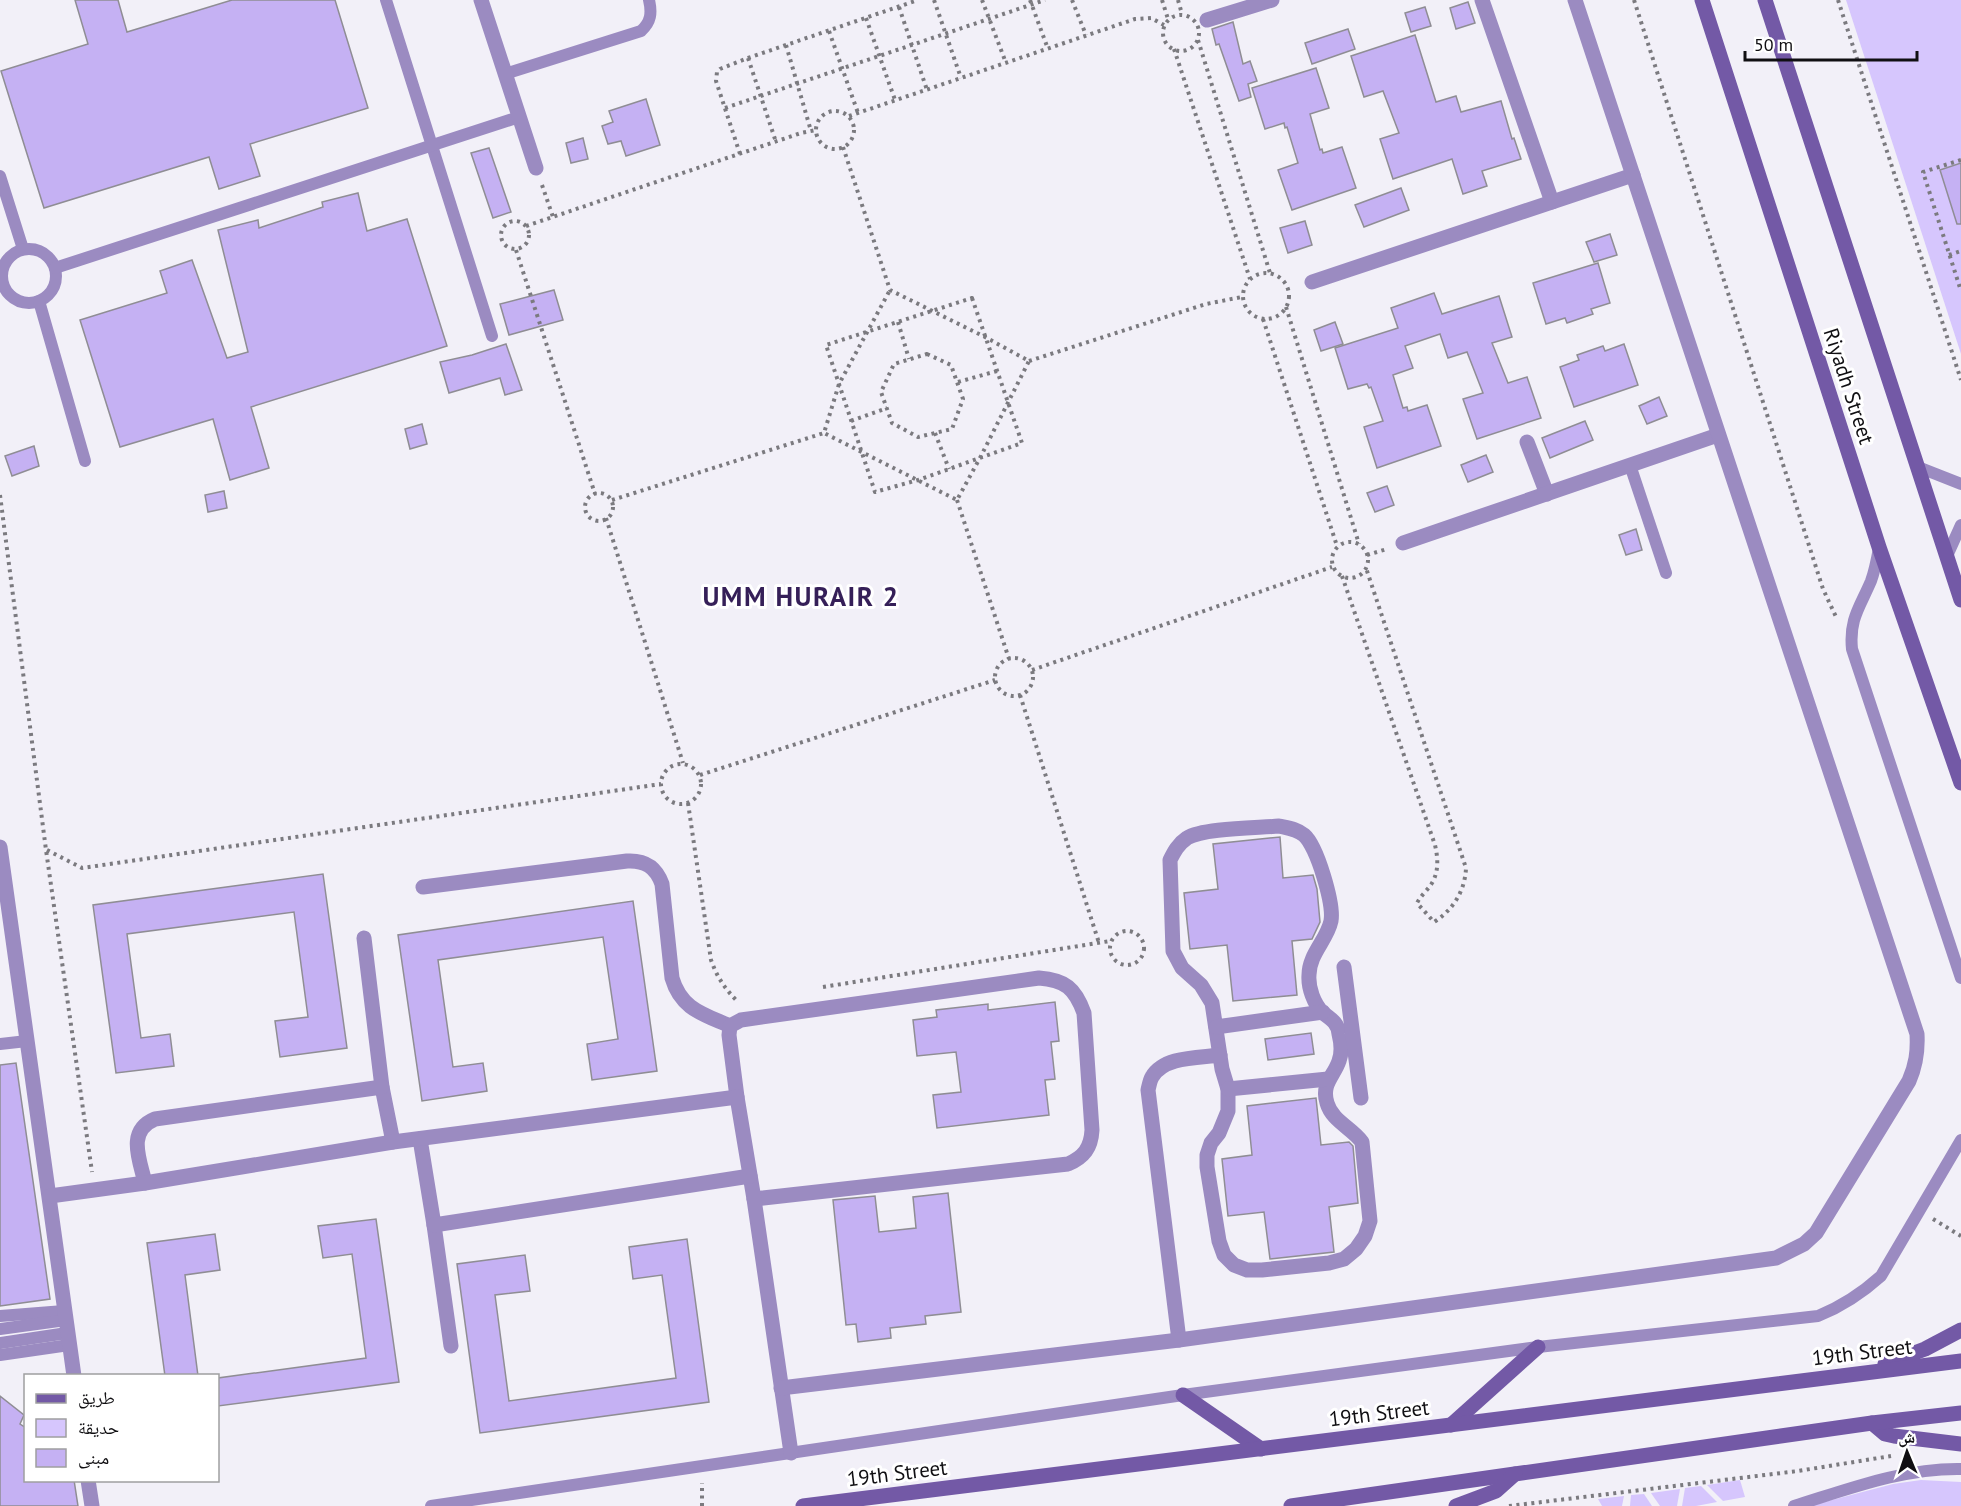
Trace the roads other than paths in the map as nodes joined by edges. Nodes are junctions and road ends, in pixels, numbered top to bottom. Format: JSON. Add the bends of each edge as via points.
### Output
{"nodes":[{"id":1,"x":386,"y":0,"type":"edge"},
{"id":2,"x":481,"y":0,"type":"edge"},
{"id":3,"x":649,"y":0,"type":"edge"},
{"id":4,"x":1272,"y":0,"type":"edge"},
{"id":5,"x":1482,"y":0,"type":"edge"},
{"id":6,"x":1575,"y":0,"type":"edge"},
{"id":7,"x":1702,"y":0,"type":"edge"},
{"id":8,"x":1765,"y":0,"type":"edge"},
{"id":9,"x":1207,"y":20,"type":"dead end"},
{"id":10,"x":505,"y":74,"type":"junction"},
{"id":11,"x":519,"y":117,"type":"junction"},
{"id":12,"x":432,"y":146,"type":"junction"},
{"id":13,"x":536,"y":168,"type":"road end"},
{"id":14,"x":1633,"y":175,"type":"junction"},
{"id":15,"x":0,"y":176,"type":"edge"},
{"id":16,"x":1552,"y":202,"type":"junction"},
{"id":17,"x":23,"y":249,"type":"junction"},
{"id":18,"x":55,"y":268,"type":"junction"},
{"id":19,"x":1312,"y":282,"type":"dead end"},
{"id":20,"x":39,"y":302,"type":"junction"},
{"id":21,"x":492,"y":336,"type":"dead end"},
{"id":22,"x":1718,"y":435,"type":"junction"},
{"id":23,"x":1527,"y":442,"type":"dead end"},
{"id":24,"x":85,"y":461,"type":"dead end"},
{"id":25,"x":1630,"y":465,"type":"junction"},
{"id":26,"x":1918,"y":467,"type":"junction"},
{"id":27,"x":1961,"y":484,"type":"edge"},
{"id":28,"x":1547,"y":494,"type":"junction"},
{"id":29,"x":1961,"y":525,"type":"edge"},
{"id":30,"x":1403,"y":543,"type":"dead end"},
{"id":31,"x":1879,"y":547,"type":"junction"},
{"id":32,"x":1947,"y":556,"type":"junction"},
{"id":33,"x":1666,"y":573,"type":"dead end"},
{"id":34,"x":1961,"y":600,"type":"edge"},
{"id":35,"x":1961,"y":783,"type":"edge"},
{"id":36,"x":0,"y":847,"type":"edge"},
{"id":37,"x":1,"y":866,"type":"edge"},
{"id":38,"x":423,"y":886,"type":"dead end"},
{"id":39,"x":364,"y":938,"type":"dead end"},
{"id":40,"x":1344,"y":967,"type":"dead end"},
{"id":41,"x":1961,"y":978,"type":"edge"},
{"id":42,"x":1323,"y":1012,"type":"junction"},
{"id":43,"x":730,"y":1026,"type":"junction"},
{"id":44,"x":1216,"y":1027,"type":"junction"},
{"id":45,"x":27,"y":1041,"type":"junction"},
{"id":46,"x":1347,"y":1042,"type":"junction"},
{"id":47,"x":0,"y":1044,"type":"edge"},
{"id":48,"x":1220,"y":1055,"type":"junction"},
{"id":49,"x":1328,"y":1079,"type":"junction"},
{"id":50,"x":382,"y":1087,"type":"junction"},
{"id":51,"x":1228,"y":1089,"type":"junction"},
{"id":52,"x":737,"y":1098,"type":"junction"},
{"id":53,"x":1361,"y":1098,"type":"dead end"},
{"id":54,"x":420,"y":1139,"type":"junction"},
{"id":55,"x":1961,"y":1140,"type":"edge"},
{"id":56,"x":393,"y":1142,"type":"junction"},
{"id":57,"x":750,"y":1176,"type":"junction"},
{"id":58,"x":145,"y":1183,"type":"junction"},
{"id":59,"x":50,"y":1196,"type":"junction"},
{"id":60,"x":754,"y":1199,"type":"junction"},
{"id":61,"x":434,"y":1225,"type":"junction"},
{"id":62,"x":0,"y":1316,"type":"edge"},
{"id":63,"x":67,"y":1327,"type":"junction"},
{"id":64,"x":0,"y":1329,"type":"edge"},
{"id":65,"x":1961,"y":1330,"type":"edge"},
{"id":66,"x":1179,"y":1340,"type":"junction"},
{"id":67,"x":0,"y":1343,"type":"edge"},
{"id":68,"x":452,"y":1346,"type":"dead end"},
{"id":69,"x":1538,"y":1347,"type":"junction"},
{"id":70,"x":0,"y":1355,"type":"edge"},
{"id":71,"x":1961,"y":1360,"type":"edge"},
{"id":72,"x":1866,"y":1372,"type":"junction"},
{"id":73,"x":74,"y":1374,"type":"edge"},
{"id":74,"x":781,"y":1388,"type":"junction"},
{"id":75,"x":1183,"y":1395,"type":"junction"},
{"id":76,"x":1961,"y":1413,"type":"edge"},
{"id":77,"x":1872,"y":1423,"type":"junction"},
{"id":78,"x":1451,"y":1425,"type":"junction"},
{"id":79,"x":1961,"y":1444,"type":"edge"},
{"id":80,"x":1261,"y":1449,"type":"junction"},
{"id":81,"x":791,"y":1453,"type":"junction"},
{"id":82,"x":1961,"y":1469,"type":"edge"},
{"id":83,"x":1515,"y":1474,"type":"junction"},
{"id":84,"x":88,"y":1482,"type":"edge"},
{"id":85,"x":92,"y":1506,"type":"edge"},
{"id":86,"x":431,"y":1506,"type":"edge"},
{"id":87,"x":803,"y":1506,"type":"edge"},
{"id":88,"x":1291,"y":1506,"type":"edge"},
{"id":89,"x":1456,"y":1506,"type":"edge"},
{"id":90,"x":1794,"y":1506,"type":"edge"}],
"edges":[{"from":1,"to":12,"type":"lane"},
{"from":2,"to":10,"type":"street"},
{"from":3,"to":10,"type":"lane","via":[[650,19],[641,31]]},
{"from":4,"to":9,"type":"street"},
{"from":5,"to":16,"type":"street"},
{"from":6,"to":14,"type":"street"},
{"from":7,"to":31,"type":"main road","name":"Riyadh Street"},
{"from":8,"to":26,"type":"main road","name":"Riyadh Street"},
{"from":10,"to":11,"type":"street"},
{"from":11,"to":12,"type":"lane"},
{"from":11,"to":13,"type":"street"},
{"from":12,"to":18,"type":"lane"},
{"from":12,"to":21,"type":"lane"},
{"from":14,"to":16,"type":"street"},
{"from":14,"to":22,"type":"street"},
{"from":15,"to":17,"type":"lane"},
{"from":16,"to":19,"type":"street"},
{"from":17,"to":18,"type":"lane","via":[[46,255]]},
{"from":17,"to":20,"type":"lane","via":[[7,259],[2,284],[6,293],[21,303]]},
{"from":18,"to":20,"type":"lane","via":[[54,288]]},
{"from":20,"to":24,"type":"lane"},
{"from":22,"to":25,"type":"street"},
{"from":22,"to":66,"type":"street","via":[[1917,1034],[1916,1066],[1909,1081],[1816,1233],[1776,1258]]},
{"from":23,"to":28,"type":"street"},
{"from":25,"to":28,"type":"street"},
{"from":25,"to":33,"type":"lane"},
{"from":26,"to":27,"type":"lane"},
{"from":26,"to":32,"type":"main road","name":"Riyadh Street"},
{"from":28,"to":30,"type":"street"},
{"from":29,"to":32,"type":"lane"},
{"from":31,"to":35,"type":"main road","name":"Riyadh Street"},
{"from":31,"to":41,"type":"lane","via":[[1870,581],[1852,622],[1852,649]]},
{"from":32,"to":34,"type":"main road","name":"Riyadh Street"},
{"from":36,"to":37,"type":"street"},
{"from":37,"to":45,"type":"street"},
{"from":38,"to":43,"type":"street","via":[[627,861],[650,865],[662,884],[675,990],[690,1008]]},
{"from":39,"to":50,"type":"street"},
{"from":40,"to":46,"type":"street"},
{"from":42,"to":44,"type":"street"},
{"from":42,"to":44,"type":"street","via":[[1313,996],[1309,976],[1332,910],[1312,845],[1292,828],[1279,826],[1200,833],[1187,838],[1170,860],[1172,941],[1176,960],[1207,993]]},
{"from":42,"to":46,"type":"street"},
{"from":43,"to":52,"type":"street"},
{"from":43,"to":60,"type":"street","via":[[752,1017],[1039,978],[1069,986],[1079,998],[1083,1013],[1092,1130],[1087,1152],[1078,1160]]},
{"from":44,"to":48,"type":"street"},
{"from":45,"to":47,"type":"lane"},
{"from":45,"to":59,"type":"street"},
{"from":46,"to":49,"type":"street"},
{"from":46,"to":53,"type":"street"},
{"from":48,"to":51,"type":"street"},
{"from":48,"to":66,"type":"street","via":[[1164,1065],[1153,1076],[1148,1090]]},
{"from":49,"to":51,"type":"street"},
{"from":49,"to":51,"type":"street","via":[[1325,1089],[1329,1110],[1362,1143],[1370,1221],[1365,1236],[1344,1259],[1262,1270],[1234,1265],[1224,1255],[1219,1241],[1207,1155],[1228,1111]]},
{"from":50,"to":56,"type":"street"},
{"from":50,"to":58,"type":"street","via":[[154,1119],[137,1136]]},
{"from":52,"to":54,"type":"street"},
{"from":52,"to":57,"type":"street"},
{"from":54,"to":56,"type":"street"},
{"from":54,"to":61,"type":"street"},
{"from":55,"to":69,"type":"lane","via":[[1881,1276],[1843,1306],[1818,1316]]},
{"from":56,"to":58,"type":"street"},
{"from":57,"to":60,"type":"street"},
{"from":57,"to":61,"type":"street"},
{"from":58,"to":59,"type":"street"},
{"from":59,"to":63,"type":"street"},
{"from":60,"to":74,"type":"street"},
{"from":61,"to":68,"type":"street"},
{"from":62,"to":63,"type":"lane"},
{"from":63,"to":64,"type":"lane"},
{"from":63,"to":67,"type":"lane"},
{"from":63,"to":70,"type":"lane"},
{"from":63,"to":73,"type":"street"},
{"from":65,"to":72,"type":"main road"},
{"from":66,"to":74,"type":"street"},
{"from":69,"to":75,"type":"lane"},
{"from":69,"to":78,"type":"main road"},
{"from":71,"to":72,"type":"main road","name":"19th Street"},
{"from":72,"to":78,"type":"main road","name":"19th Street"},
{"from":74,"to":81,"type":"street"},
{"from":75,"to":80,"type":"main road"},
{"from":75,"to":81,"type":"lane"},
{"from":76,"to":77,"type":"main road"},
{"from":77,"to":79,"type":"main road","via":[[1885,1434]]},
{"from":77,"to":83,"type":"main road"},
{"from":78,"to":80,"type":"main road","name":"19th Street"},
{"from":80,"to":87,"type":"main road","name":"19th Street"},
{"from":81,"to":86,"type":"lane"},
{"from":82,"to":90,"type":"lane","via":[[1903,1473]]},
{"from":83,"to":88,"type":"main road"},
{"from":83,"to":89,"type":"main road","via":[[1496,1491]]},
{"from":84,"to":85,"type":"street"}]}
